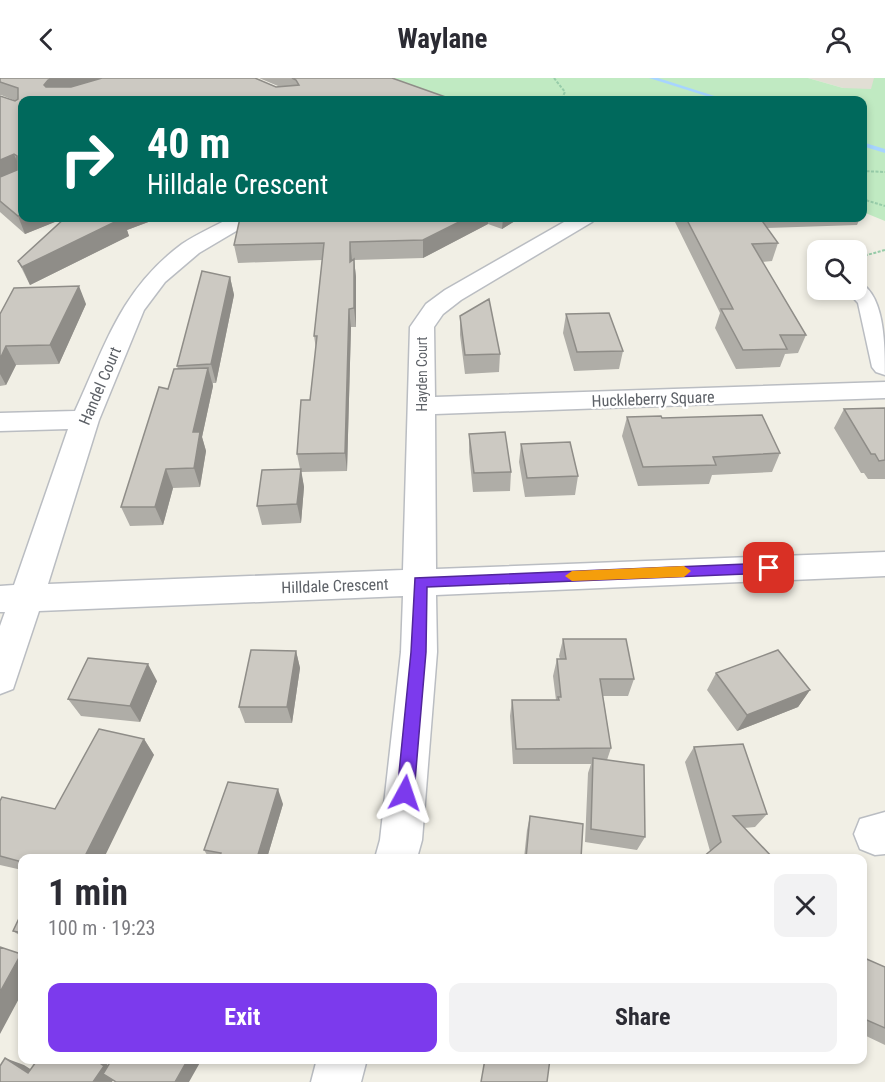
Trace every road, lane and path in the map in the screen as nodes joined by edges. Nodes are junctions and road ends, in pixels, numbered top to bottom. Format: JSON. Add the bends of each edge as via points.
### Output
{"nodes":[{"id":1,"x":554,"y":78,"type":"edge"},
{"id":2,"x":563,"y":96,"type":"edge"},
{"id":3,"x":867,"y":171,"type":"edge"},
{"id":4,"x":885,"y":172,"type":"edge"},
{"id":5,"x":867,"y":201,"type":"edge"},
{"id":6,"x":885,"y":206,"type":"edge"},
{"id":7,"x":237,"y":222,"type":"edge"},
{"id":8,"x":578,"y":222,"type":"edge"},
{"id":9,"x":885,"y":250,"type":"edge"},
{"id":10,"x":867,"y":255,"type":"edge"},
{"id":11,"x":867,"y":300,"type":"edge"},
{"id":12,"x":885,"y":367,"type":"edge"},
{"id":13,"x":885,"y":390,"type":"edge"},
{"id":14,"x":422,"y":406,"type":"junction"},
{"id":15,"x":85,"y":420,"type":"junction"},
{"id":16,"x":0,"y":422,"type":"edge"},
{"id":17,"x":885,"y":564,"type":"edge"},
{"id":18,"x":420,"y":582,"type":"junction"},
{"id":19,"x":14,"y":599,"type":"edge"},
{"id":20,"x":0,"y":678,"type":"edge"},
{"id":21,"x":397,"y":854,"type":"edge"},
{"id":22,"x":341,"y":1064,"type":"edge"},
{"id":23,"x":336,"y":1082,"type":"edge"}],
"edges":[{"from":1,"to":2,"type":"path","via":[[565,92]]},
{"from":3,"to":4,"type":"path"},
{"from":5,"to":6,"type":"path"},
{"from":7,"to":15,"type":"street","name":"Handel Court","via":[[191,248],[157,277],[133,309]]},
{"from":8,"to":14,"type":"street","name":"Hayden Court","via":[[434,309],[422,327]]},
{"from":9,"to":10,"type":"path"},
{"from":11,"to":12,"type":"street"},
{"from":13,"to":14,"type":"street","name":"Huckleberry Square"},
{"from":14,"to":18,"type":"street","name":"Hayden Court"},
{"from":15,"to":16,"type":"street"},
{"from":15,"to":19,"type":"street","name":"Handel Court"},
{"from":17,"to":18,"type":"street","name":"Hilldale Crescent"},
{"from":18,"to":19,"type":"street","name":"Hilldale Crescent"},
{"from":18,"to":21,"type":"street","name":"Hayden Court","via":[[419,652]]},
{"from":19,"to":20,"type":"street","name":"Handel Court"},
{"from":22,"to":23,"type":"street"}]}
